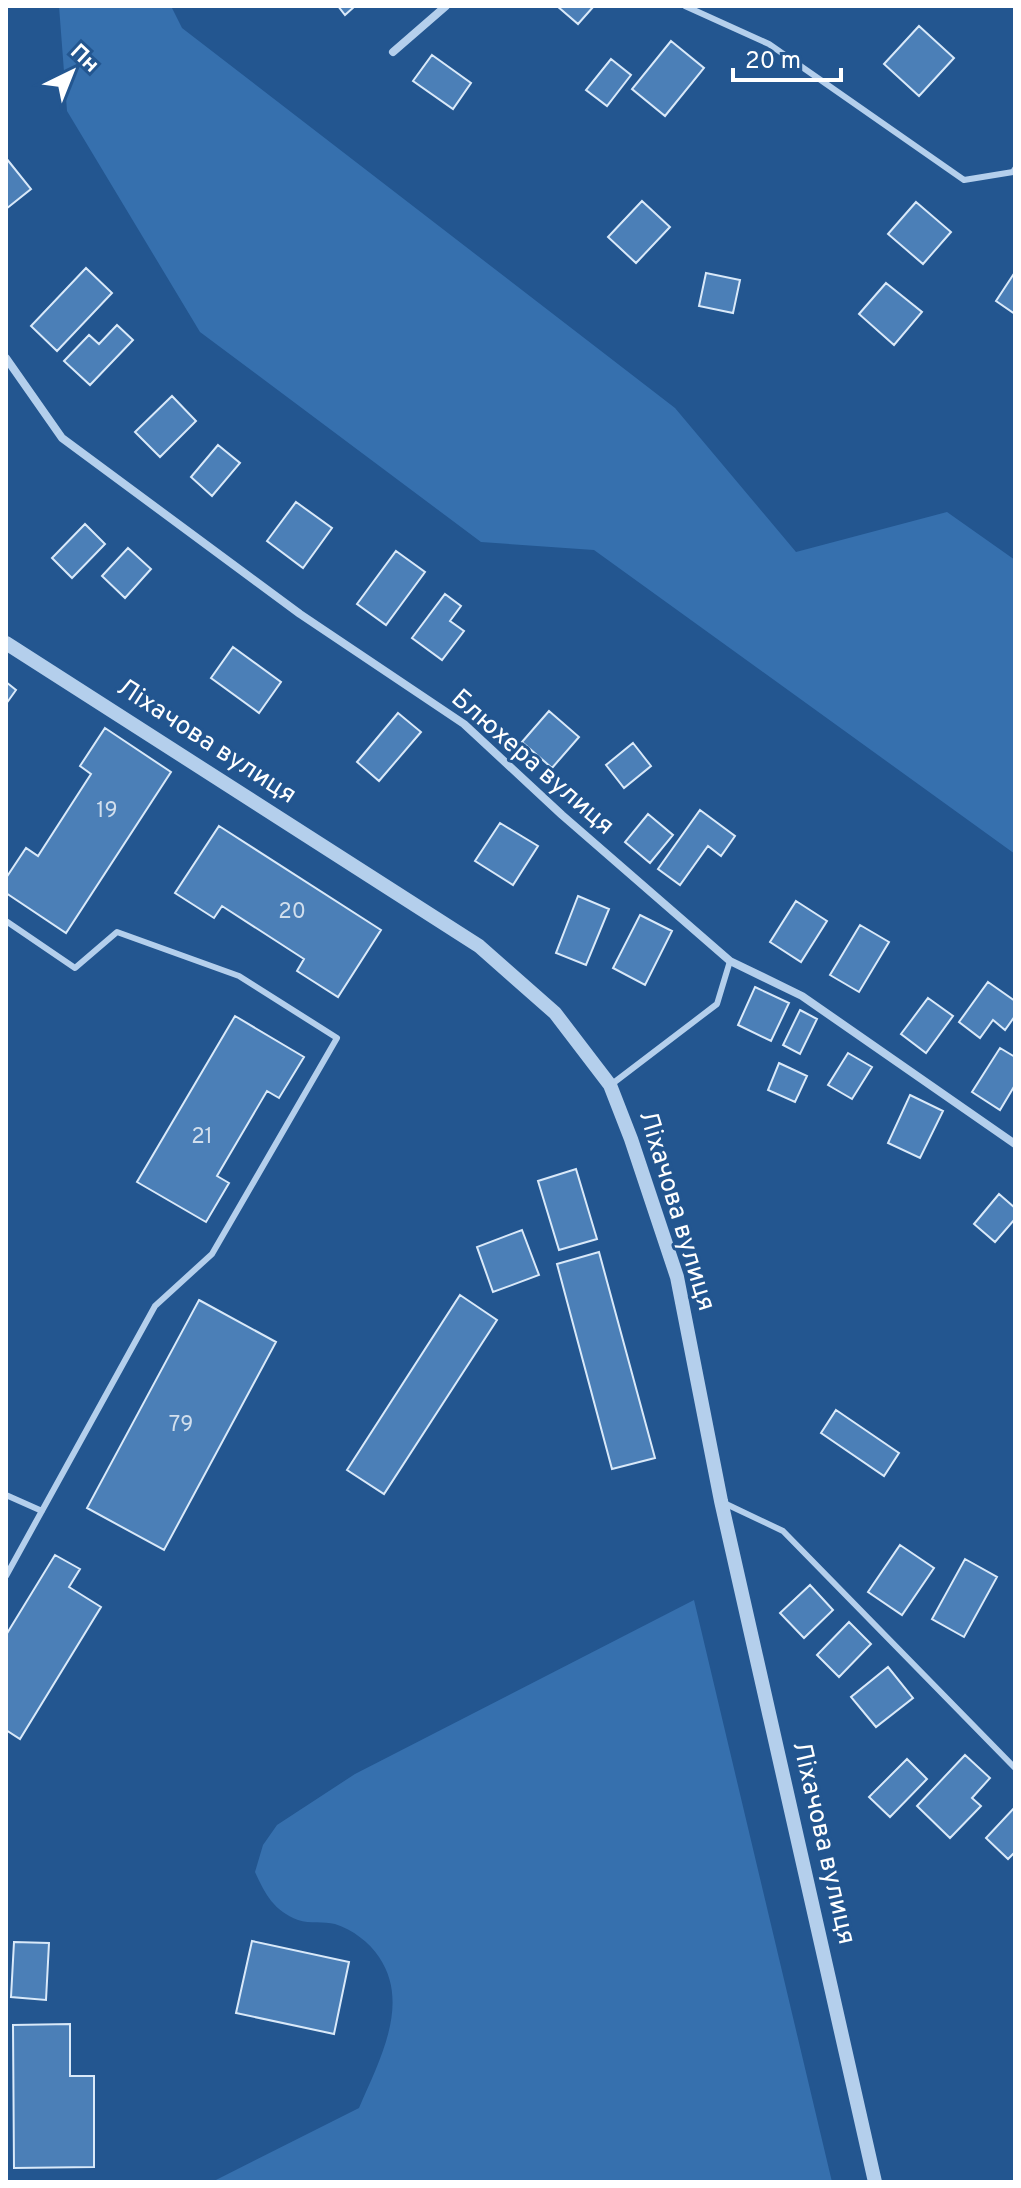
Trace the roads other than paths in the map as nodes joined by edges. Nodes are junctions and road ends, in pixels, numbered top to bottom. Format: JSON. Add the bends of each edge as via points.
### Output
{"nodes":[{"id":1,"x":446,"y":6,"type":"edge"},
{"id":2,"x":685,"y":6,"type":"edge"},
{"id":3,"x":393,"y":52,"type":"dead end"},
{"id":4,"x":1015,"y":169,"type":"edge"},
{"id":5,"x":6,"y":358,"type":"edge"},
{"id":6,"x":6,"y":643,"type":"edge"},
{"id":7,"x":6,"y":921,"type":"edge"},
{"id":8,"x":730,"y":961,"type":"junction"},
{"id":9,"x":610,"y":1085,"type":"junction"},
{"id":10,"x":1015,"y":1144,"type":"edge"},
{"id":11,"x":6,"y":1495,"type":"edge"},
{"id":12,"x":721,"y":1501,"type":"junction"},
{"id":13,"x":42,"y":1511,"type":"junction"},
{"id":14,"x":6,"y":1576,"type":"edge"},
{"id":15,"x":1015,"y":1768,"type":"edge"},
{"id":16,"x":875,"y":2182,"type":"edge"}],
"edges":[{"from":1,"to":3,"type":"street"},
{"from":2,"to":4,"type":"lane","via":[[769,44],[964,180]]},
{"from":5,"to":8,"type":"street","name":"Блюхера вулиця","via":[[62,438],[300,614],[464,724]]},
{"from":6,"to":9,"type":"street","name":"Ліхачова вулиця","via":[[479,946],[555,1013]]},
{"from":7,"to":13,"type":"lane","via":[[75,968],[117,932],[239,976],[337,1038],[212,1254],[155,1306]]},
{"from":8,"to":9,"type":"lane","via":[[717,1004]]},
{"from":8,"to":10,"type":"street","name":"Блюхера вулиця","via":[[802,996]]},
{"from":9,"to":12,"type":"street","name":"Ліхачова вулиця","via":[[677,1277]]},
{"from":11,"to":13,"type":"lane"},
{"from":12,"to":15,"type":"lane","via":[[783,1531]]},
{"from":12,"to":16,"type":"street","name":"Ліхачова вулиця"},
{"from":13,"to":14,"type":"lane"}]}
